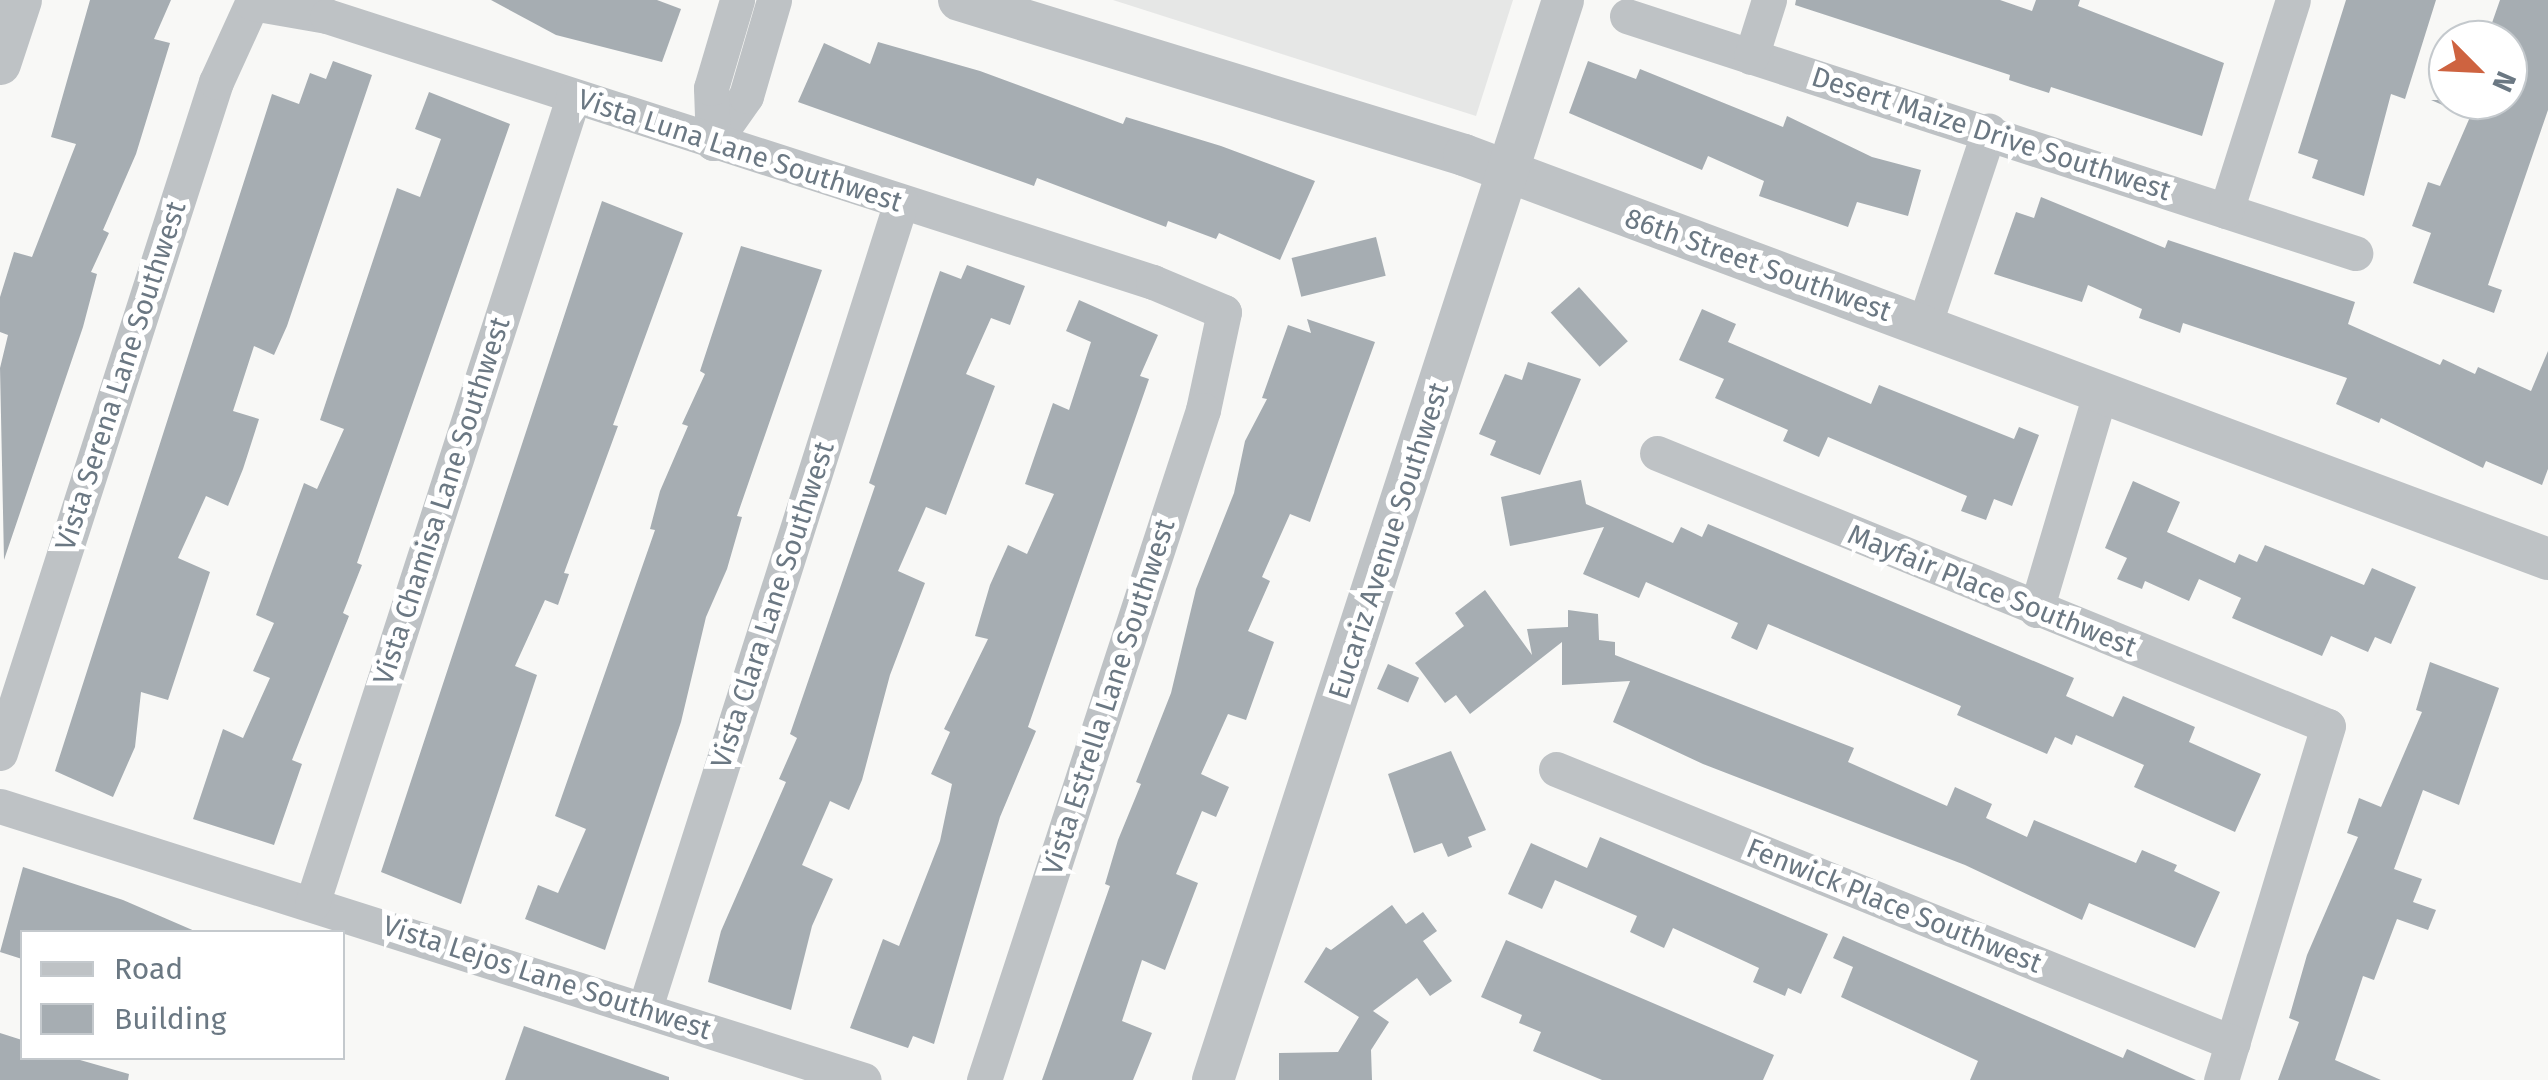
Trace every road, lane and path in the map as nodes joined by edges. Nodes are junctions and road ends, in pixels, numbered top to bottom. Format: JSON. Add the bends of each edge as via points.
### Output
{"nodes":[{"id":1,"x":21,"y":0,"type":"edge"},
{"id":2,"x":738,"y":0,"type":"edge"},
{"id":3,"x":774,"y":0,"type":"edge"},
{"id":4,"x":959,"y":0,"type":"edge"},
{"id":5,"x":1563,"y":0,"type":"edge"},
{"id":6,"x":1769,"y":0,"type":"edge"},
{"id":7,"x":2293,"y":0,"type":"edge"},
{"id":8,"x":252,"y":3,"type":"joint"},
{"id":9,"x":1627,"y":16,"type":"dead end"},
{"id":10,"x":1751,"y":57,"type":"junction"},
{"id":11,"x":0,"y":64,"type":"edge"},
{"id":12,"x":572,"y":98,"type":"junction"},
{"id":13,"x":1989,"y":131,"type":"junction"},
{"id":14,"x":713,"y":143,"type":"junction"},
{"id":15,"x":1510,"y":172,"type":"junction"},
{"id":16,"x":902,"y":202,"type":"junction"},
{"id":17,"x":2226,"y":210,"type":"junction"},
{"id":18,"x":2355,"y":253,"type":"dead end"},
{"id":19,"x":1224,"y":312,"type":"joint"},
{"id":20,"x":1924,"y":326,"type":"junction"},
{"id":21,"x":2102,"y":391,"type":"junction"},
{"id":22,"x":1657,"y":453,"type":"dead end"},
{"id":23,"x":2548,"y":559,"type":"edge"},
{"id":24,"x":2036,"y":610,"type":"junction"},
{"id":25,"x":0,"y":753,"type":"edge"},
{"id":26,"x":1556,"y":769,"type":"dead end"},
{"id":27,"x":0,"y":806,"type":"edge"},
{"id":28,"x":312,"y":904,"type":"junction"},
{"id":29,"x":645,"y":1008,"type":"junction"},
{"id":30,"x":2233,"y":1043,"type":"junction"},
{"id":31,"x":864,"y":1080,"type":"edge"},
{"id":32,"x":984,"y":1080,"type":"edge"},
{"id":33,"x":1212,"y":1080,"type":"edge"},
{"id":34,"x":2221,"y":1080,"type":"edge"}],
"edges":[{"from":1,"to":11,"type":"street"},
{"from":2,"to":14,"type":"street","via":[[711,88]]},
{"from":3,"to":14,"type":"street","via":[[746,96]]},
{"from":4,"to":15,"type":"street","name":"86th Street Southwest"},
{"from":5,"to":15,"type":"street","name":"Eucariz Avenue Southwest"},
{"from":6,"to":10,"type":"street"},
{"from":7,"to":17,"type":"street"},
{"from":8,"to":12,"type":"street","name":"Vista Luna Lane Southwest","via":[[328,16]]},
{"from":8,"to":25,"type":"street","name":"Vista Serena Lane Southwest","via":[[216,82]]},
{"from":9,"to":10,"type":"street","name":"Desert Maize Drive Southwest"},
{"from":10,"to":13,"type":"street","name":"Desert Maize Drive Southwest"},
{"from":12,"to":14,"type":"street","name":"Vista Luna Lane Southwest"},
{"from":12,"to":28,"type":"street","name":"Vista Chamisa Lane Southwest"},
{"from":13,"to":17,"type":"street","name":"Desert Maize Drive Southwest"},
{"from":13,"to":20,"type":"street"},
{"from":14,"to":16,"type":"street","name":"Vista Luna Lane Southwest"},
{"from":15,"to":20,"type":"street","name":"86th Street Southwest"},
{"from":15,"to":33,"type":"street","name":"Eucariz Avenue Southwest"},
{"from":16,"to":19,"type":"street","name":"Vista Luna Lane Southwest","via":[[1153,282]]},
{"from":16,"to":29,"type":"street","name":"Vista Clara Lane Southwest"},
{"from":17,"to":18,"type":"street","name":"Desert Maize Drive Southwest"},
{"from":19,"to":32,"type":"street","name":"Vista Estrella Lane Southwest","via":[[1203,410]]},
{"from":20,"to":21,"type":"street","name":"86th Street Southwest"},
{"from":21,"to":23,"type":"street","name":"86th Street Southwest"},
{"from":21,"to":24,"type":"street"},
{"from":22,"to":24,"type":"street","name":"Mayfair Place Southwest"},
{"from":24,"to":30,"type":"street","name":"Mayfair Place Southwest","via":[[2328,726]]},
{"from":26,"to":30,"type":"street","name":"Fenwick Place Southwest"},
{"from":27,"to":28,"type":"street","name":"Vista Lejos Lane Southwest"},
{"from":28,"to":29,"type":"street","name":"Vista Lejos Lane Southwest"},
{"from":29,"to":31,"type":"street","name":"Vista Lejos Lane Southwest"},
{"from":30,"to":34,"type":"street"}]}
